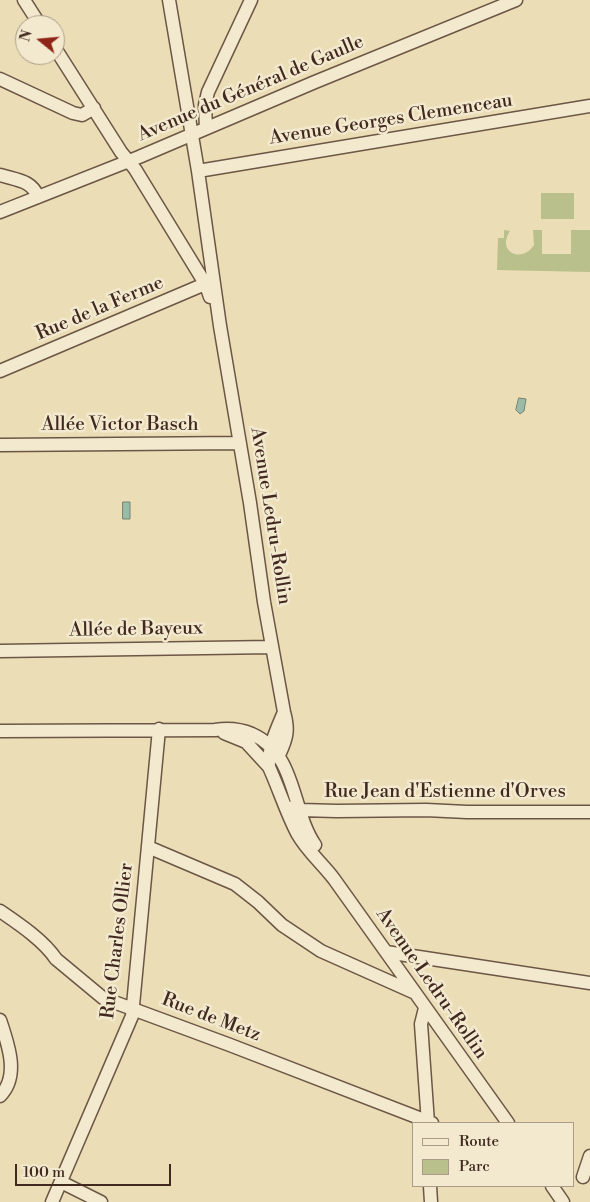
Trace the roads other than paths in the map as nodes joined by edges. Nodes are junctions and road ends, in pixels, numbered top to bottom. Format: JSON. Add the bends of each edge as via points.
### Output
{"nodes":[{"id":1,"x":24,"y":0,"type":"edge"},
{"id":2,"x":169,"y":0,"type":"edge"},
{"id":3,"x":251,"y":0,"type":"edge"},
{"id":4,"x":516,"y":0,"type":"edge"},
{"id":5,"x":34,"y":15,"type":"edge"},
{"id":6,"x":65,"y":63,"type":"edge"},
{"id":7,"x":0,"y":79,"type":"edge"},
{"id":8,"x":185,"y":92,"type":"junction"},
{"id":9,"x":208,"y":92,"type":"junction"},
{"id":10,"x":590,"y":106,"type":"edge"},
{"id":11,"x":94,"y":108,"type":"junction"},
{"id":12,"x":206,"y":128,"type":"junction"},
{"id":13,"x":191,"y":134,"type":"junction"},
{"id":14,"x":128,"y":160,"type":"junction"},
{"id":15,"x":198,"y":171,"type":"junction"},
{"id":16,"x":0,"y":175,"type":"edge"},
{"id":17,"x":38,"y":198,"type":"junction"},
{"id":18,"x":0,"y":212,"type":"edge"},
{"id":19,"x":210,"y":282,"type":"junction"},
{"id":20,"x":0,"y":371,"type":"edge"},
{"id":21,"x":240,"y":443,"type":"junction"},
{"id":22,"x":0,"y":445,"type":"edge"},
{"id":23,"x":272,"y":647,"type":"junction"},
{"id":24,"x":0,"y":651,"type":"edge"},
{"id":25,"x":159,"y":730,"type":"junction"},
{"id":26,"x":215,"y":730,"type":"junction"},
{"id":27,"x":0,"y":731,"type":"edge"},
{"id":28,"x":274,"y":754,"type":"junction"},
{"id":29,"x":277,"y":783,"type":"junction"},
{"id":30,"x":300,"y":810,"type":"junction"},
{"id":31,"x":590,"y":812,"type":"edge"},
{"id":32,"x":148,"y":847,"type":"junction"},
{"id":33,"x":324,"y":866,"type":"junction"},
{"id":34,"x":0,"y":911,"type":"edge"},
{"id":35,"x":386,"y":952,"type":"junction"},
{"id":36,"x":590,"y":983,"type":"edge"},
{"id":37,"x":413,"y":992,"type":"junction"},
{"id":38,"x":425,"y":1008,"type":"junction"},
{"id":39,"x":133,"y":1010,"type":"junction"},
{"id":40,"x":0,"y":1020,"type":"edge"},
{"id":41,"x":0,"y":1096,"type":"edge"},
{"id":42,"x":426,"y":1122,"type":"edge"},
{"id":43,"x":429,"y":1122,"type":"edge"},
{"id":44,"x":507,"y":1122,"type":"edge"},
{"id":45,"x":590,"y":1156,"type":"edge"},
{"id":46,"x":582,"y":1177,"type":"edge"},
{"id":47,"x":61,"y":1182,"type":"junction"},
{"id":48,"x":430,"y":1187,"type":"edge"},
{"id":49,"x":553,"y":1187,"type":"edge"},
{"id":50,"x":52,"y":1202,"type":"edge"},
{"id":51,"x":101,"y":1202,"type":"edge"},
{"id":52,"x":431,"y":1202,"type":"edge"},
{"id":53,"x":563,"y":1202,"type":"edge"}],
"edges":[{"from":1,"to":5,"type":"street"},
{"from":2,"to":8,"type":"street"},
{"from":3,"to":9,"type":"street"},
{"from":4,"to":12,"type":"street","name":"Avenue du Général de Gaulle"},
{"from":6,"to":11,"type":"street","name":"Avenue Ledru-Rollin"},
{"from":7,"to":11,"type":"street","via":[[73,113],[82,115]]},
{"from":8,"to":9,"type":"street","via":[[192,102],[202,102]]},
{"from":8,"to":13,"type":"street"},
{"from":9,"to":12,"type":"street"},
{"from":10,"to":15,"type":"street","name":"Avenue Georges Clemenceau"},
{"from":11,"to":14,"type":"street","name":"Avenue Ledru-Rollin"},
{"from":12,"to":13,"type":"street","name":"Avenue du Général de Gaulle"},
{"from":13,"to":14,"type":"street","name":"Avenue du Général de Gaulle"},
{"from":13,"to":15,"type":"street"},
{"from":14,"to":17,"type":"street","name":"Avenue du Général de Gaulle"},
{"from":14,"to":19,"type":"street","name":"Avenue Ledru-Rollin"},
{"from":15,"to":19,"type":"street"},
{"from":16,"to":17,"type":"street","via":[[28,183]]},
{"from":17,"to":18,"type":"street","name":"Avenue du Général de Gaulle"},
{"from":19,"to":20,"type":"street","name":"Rue de la Ferme"},
{"from":19,"to":21,"type":"street","name":"Avenue Ledru-Rollin"},
{"from":21,"to":22,"type":"street","name":"Allée Victor Basch"},
{"from":21,"to":23,"type":"street","name":"Avenue Ledru-Rollin"},
{"from":23,"to":24,"type":"street","name":"Allée de Bayeux"},
{"from":23,"to":28,"type":"street","name":"Avenue Ledru-Rollin","via":[[284,712]]},
{"from":25,"to":26,"type":"street"},
{"from":25,"to":27,"type":"street"},
{"from":25,"to":32,"type":"street","name":"Rue Charles Ollier"},
{"from":26,"to":28,"type":"street"},
{"from":26,"to":28,"type":"street","via":[[227,728],[246,732]]},
{"from":28,"to":29,"type":"street","name":"Avenue Ledru-Rollin"},
{"from":28,"to":30,"type":"street","name":"Avenue Ledru-Rollin","via":[[287,764]]},
{"from":29,"to":30,"type":"street","name":"Avenue Ledru-Rollin","via":[[293,807]]},
{"from":29,"to":33,"type":"street","name":"Avenue Ledru-Rollin","via":[[297,833]]},
{"from":30,"to":31,"type":"street","name":"Rue Jean d'Estienne d'Orves"},
{"from":30,"to":33,"type":"street","name":"Avenue Ledru-Rollin"},
{"from":32,"to":37,"type":"street","via":[[235,884],[282,926],[321,952]]},
{"from":32,"to":39,"type":"street","name":"Rue Charles Ollier"},
{"from":33,"to":35,"type":"street","name":"Avenue Ledru-Rollin"},
{"from":34,"to":39,"type":"street","name":"Rue de Metz","via":[[103,998]]},
{"from":35,"to":36,"type":"street"},
{"from":35,"to":37,"type":"street","name":"Avenue Ledru-Rollin"},
{"from":37,"to":38,"type":"street","name":"Avenue Ledru-Rollin"},
{"from":38,"to":43,"type":"street","via":[[421,1024]]},
{"from":38,"to":44,"type":"street","name":"Avenue Ledru-Rollin"},
{"from":39,"to":42,"type":"street","name":"Rue de Metz"},
{"from":39,"to":47,"type":"street","name":"Rue Charles Ollier"},
{"from":40,"to":41,"type":"street","via":[[12,1064],[11,1077]]},
{"from":45,"to":46,"type":"street"},
{"from":47,"to":50,"type":"street","name":"Rue Charles Ollier"},
{"from":47,"to":51,"type":"street"},
{"from":48,"to":52,"type":"street"},
{"from":49,"to":53,"type":"street"}]}
